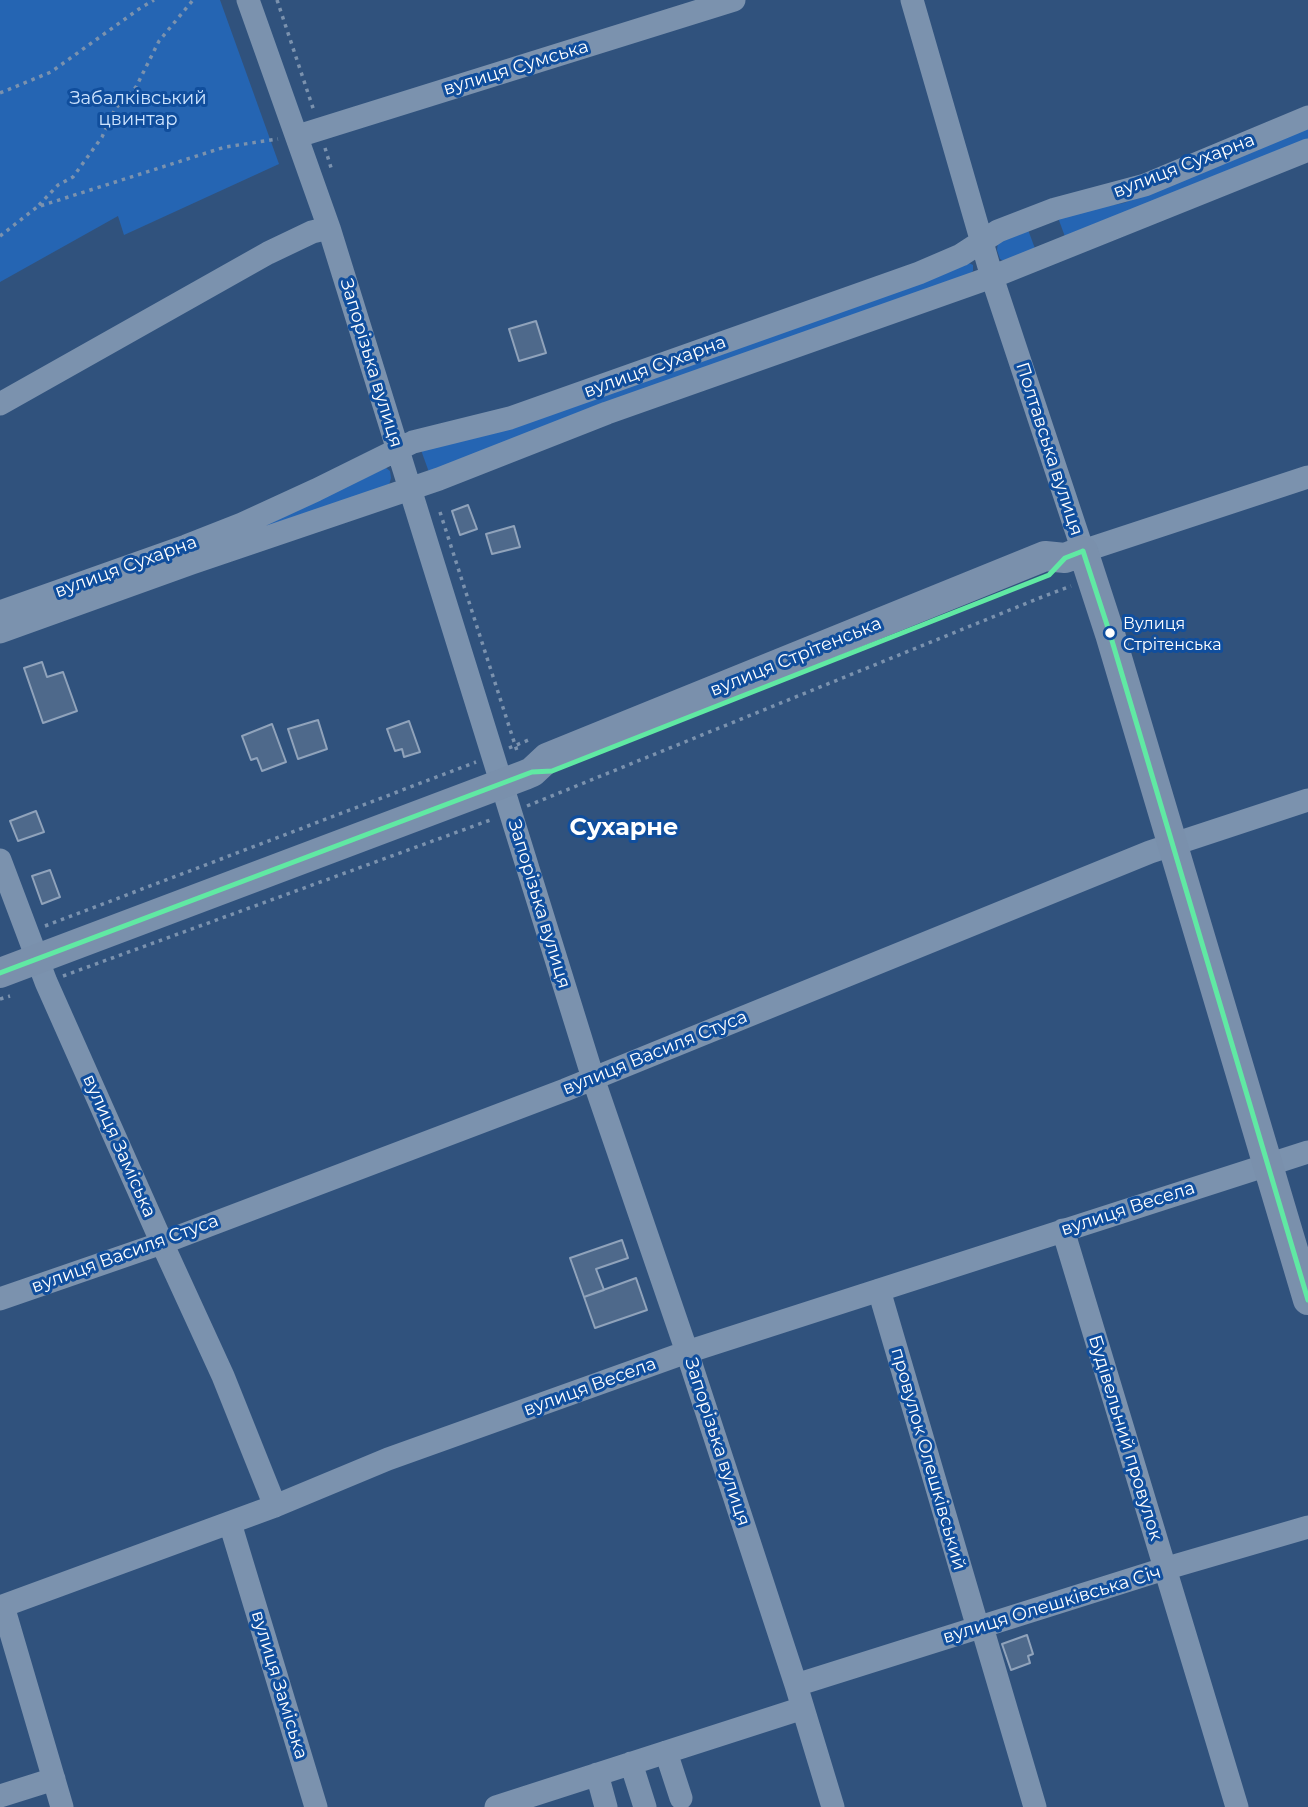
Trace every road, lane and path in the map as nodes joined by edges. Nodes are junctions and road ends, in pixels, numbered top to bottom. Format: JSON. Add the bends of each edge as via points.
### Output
{"nodes":[{"id":1,"x":153,"y":0,"type":"edge"},
{"id":2,"x":193,"y":0,"type":"edge"},
{"id":3,"x":248,"y":0,"type":"edge"},
{"id":4,"x":277,"y":0,"type":"edge"},
{"id":5,"x":734,"y":0,"type":"edge"},
{"id":6,"x":912,"y":0,"type":"edge"},
{"id":7,"x":0,"y":93,"type":"edge"},
{"id":8,"x":1308,"y":117,"type":"edge"},
{"id":9,"x":320,"y":129,"type":"junction"},
{"id":10,"x":298,"y":136,"type":"junction"},
{"id":11,"x":1308,"y":150,"type":"edge"},
{"id":12,"x":37,"y":208,"type":"junction"},
{"id":13,"x":329,"y":228,"type":"junction"},
{"id":14,"x":0,"y":236,"type":"edge"},
{"id":15,"x":981,"y":241,"type":"junction"},
{"id":16,"x":992,"y":277,"type":"junction"},
{"id":17,"x":0,"y":404,"type":"edge"},
{"id":18,"x":398,"y":449,"type":"junction"},
{"id":19,"x":1308,"y":477,"type":"edge"},
{"id":20,"x":420,"y":486,"type":"junction"},
{"id":21,"x":189,"y":554,"type":"junction"},
{"id":22,"x":1080,"y":563,"type":"junction"},
{"id":23,"x":0,"y":612,"type":"edge"},
{"id":24,"x":0,"y":632,"type":"edge"},
{"id":25,"x":515,"y":746,"type":"dead end"},
{"id":26,"x":492,"y":754,"type":"junction"},
{"id":27,"x":519,"y":777,"type":"junction"},
{"id":28,"x":1308,"y":800,"type":"edge"},
{"id":29,"x":511,"y":812,"type":"junction"},
{"id":30,"x":1173,"y":844,"type":"junction"},
{"id":31,"x":0,"y":860,"type":"edge"},
{"id":32,"x":37,"y":958,"type":"junction"},
{"id":33,"x":0,"y":973,"type":"edge"},
{"id":34,"x":0,"y":999,"type":"edge"},
{"id":35,"x":593,"y":1078,"type":"junction"},
{"id":36,"x":1308,"y":1152,"type":"edge"},
{"id":37,"x":1268,"y":1165,"type":"junction"},
{"id":38,"x":1063,"y":1230,"type":"junction"},
{"id":39,"x":162,"y":1243,"type":"junction"},
{"id":40,"x":879,"y":1290,"type":"junction"},
{"id":41,"x":0,"y":1299,"type":"edge"},
{"id":42,"x":1308,"y":1300,"type":"edge"},
{"id":43,"x":687,"y":1352,"type":"junction"},
{"id":44,"x":275,"y":1506,"type":"junction"},
{"id":45,"x":230,"y":1523,"type":"junction"},
{"id":46,"x":1308,"y":1527,"type":"edge"},
{"id":47,"x":1164,"y":1569,"type":"junction"},
{"id":48,"x":1,"y":1606,"type":"edge"},
{"id":49,"x":980,"y":1628,"type":"junction"},
{"id":50,"x":796,"y":1685,"type":"junction"},
{"id":51,"x":803,"y":1708,"type":"junction"},
{"id":52,"x":666,"y":1752,"type":"junction"},
{"id":53,"x":631,"y":1763,"type":"junction"},
{"id":54,"x":597,"y":1774,"type":"junction"},
{"id":55,"x":54,"y":1779,"type":"junction"},
{"id":56,"x":0,"y":1796,"type":"edge"},
{"id":57,"x":681,"y":1798,"type":"dead end"},
{"id":58,"x":62,"y":1807,"type":"edge"},
{"id":59,"x":316,"y":1807,"type":"edge"},
{"id":60,"x":496,"y":1807,"type":"edge"},
{"id":61,"x":606,"y":1807,"type":"edge"},
{"id":62,"x":645,"y":1807,"type":"edge"},
{"id":63,"x":833,"y":1807,"type":"edge"},
{"id":64,"x":1035,"y":1807,"type":"edge"},
{"id":65,"x":1237,"y":1807,"type":"edge"}],
"edges":[{"from":1,"to":7,"type":"path","via":[[51,72]]},
{"from":2,"to":12,"type":"path","via":[[159,41],[136,87],[115,109],[102,137],[73,177],[58,185]]},
{"from":3,"to":10,"type":"street","name":"Запорізька вулиця"},
{"from":4,"to":9,"type":"path"},
{"from":5,"to":9,"type":"street","name":"вулиця Сумська"},
{"from":6,"to":15,"type":"street","name":"Полтавська вулиця"},
{"from":8,"to":15,"type":"street","name":"вулиця Сухарна","via":[[1145,185],[1055,209]]},
{"from":9,"to":10,"type":"street","name":"вулиця Сумська"},
{"from":10,"to":12,"type":"path","via":[[225,147]]},
{"from":10,"to":13,"type":"street","name":"Запорізька вулиця"},
{"from":11,"to":16,"type":"street","name":"вулиця Сухарна"},
{"from":12,"to":14,"type":"path"},
{"from":13,"to":17,"type":"street","via":[[268,253]]},
{"from":13,"to":18,"type":"street","name":"Запорізька вулиця"},
{"from":15,"to":16,"type":"street","name":"Полтавська вулиця"},
{"from":15,"to":18,"type":"street","name":"вулиця Сухарна","via":[[919,273],[510,418]]},
{"from":16,"to":20,"type":"street","name":"вулиця Сухарна","via":[[607,413]]},
{"from":16,"to":22,"type":"street","name":"Полтавська вулиця"},
{"from":18,"to":20,"type":"street","name":"Запорізька вулиця"},
{"from":18,"to":21,"type":"street","name":"вулиця Сухарна"},
{"from":19,"to":22,"type":"street","name":"вулиця Стрітенська"},
{"from":20,"to":21,"type":"street","name":"вулиця Сухарна"},
{"from":20,"to":25,"type":"path"},
{"from":20,"to":26,"type":"street","name":"Запорізька вулиця"},
{"from":21,"to":23,"type":"street","name":"вулиця Сухарна"},
{"from":21,"to":24,"type":"street","name":"вулиця Сухарна"},
{"from":22,"to":27,"type":"main road","name":"вулиця Стрітенська","via":[[552,771]]},
{"from":22,"to":29,"type":"path","via":[[1037,598]]},
{"from":22,"to":30,"type":"main road","name":"Полтавська вулиця"},
{"from":26,"to":27,"type":"street","name":"Запорізька вулиця"},
{"from":26,"to":32,"type":"path"},
{"from":27,"to":29,"type":"street","name":"Запорізька вулиця"},
{"from":27,"to":32,"type":"main road","name":"вулиця Стрітенська"},
{"from":28,"to":30,"type":"street","name":"вулиця Василя Стуса"},
{"from":29,"to":32,"type":"path"},
{"from":29,"to":35,"type":"street","name":"Запорізька вулиця"},
{"from":30,"to":35,"type":"street","name":"вулиця Василя Стуса"},
{"from":30,"to":37,"type":"main road","name":"Полтавська вулиця"},
{"from":31,"to":32,"type":"street","name":"вулиця Заміська"},
{"from":32,"to":33,"type":"main road","name":"вулиця Стрітенська"},
{"from":32,"to":34,"type":"path"},
{"from":32,"to":39,"type":"street","name":"вулиця Заміська"},
{"from":35,"to":39,"type":"street","name":"вулиця Василя Стуса"},
{"from":35,"to":43,"type":"street","name":"Запорізька вулиця"},
{"from":36,"to":37,"type":"street","name":"вулиця Весела"},
{"from":37,"to":38,"type":"street","name":"вулиця Весела"},
{"from":37,"to":42,"type":"main road","name":"Полтавська вулиця"},
{"from":38,"to":40,"type":"street","name":"вулиця Весела"},
{"from":38,"to":47,"type":"street","name":"Будівельний провулок"},
{"from":39,"to":41,"type":"street","name":"вулиця Василя Стуса"},
{"from":39,"to":44,"type":"street","name":"вулиця Заміська","via":[[223,1376]]},
{"from":40,"to":43,"type":"street","name":"вулиця Весела"},
{"from":40,"to":49,"type":"street","name":"провулок Олешківський"},
{"from":43,"to":44,"type":"street","name":"вулиця Весела","via":[[388,1459]]},
{"from":43,"to":50,"type":"street","name":"Запорізька вулиця"},
{"from":44,"to":45,"type":"street","name":"вулиця Весела"},
{"from":45,"to":48,"type":"street","name":"вулиця Весела"},
{"from":45,"to":59,"type":"street","name":"вулиця Заміська"},
{"from":46,"to":47,"type":"street","name":"вулиця Олешківська Січ"},
{"from":47,"to":49,"type":"street","name":"вулиця Олешківська Січ"},
{"from":47,"to":65,"type":"street","name":"Будівельний провулок"},
{"from":48,"to":55,"type":"street"},
{"from":49,"to":50,"type":"street","name":"вулиця Олешківська Січ"},
{"from":49,"to":64,"type":"street","name":"провулок Олешківський"},
{"from":50,"to":51,"type":"street","name":"Запорізька вулиця"},
{"from":51,"to":52,"type":"street"},
{"from":51,"to":63,"type":"street","name":"Запорізька вулиця"},
{"from":52,"to":53,"type":"street"},
{"from":52,"to":57,"type":"street"},
{"from":53,"to":54,"type":"street"},
{"from":53,"to":62,"type":"street"},
{"from":54,"to":60,"type":"street"},
{"from":54,"to":61,"type":"street"},
{"from":55,"to":56,"type":"street"},
{"from":55,"to":58,"type":"street"}]}
